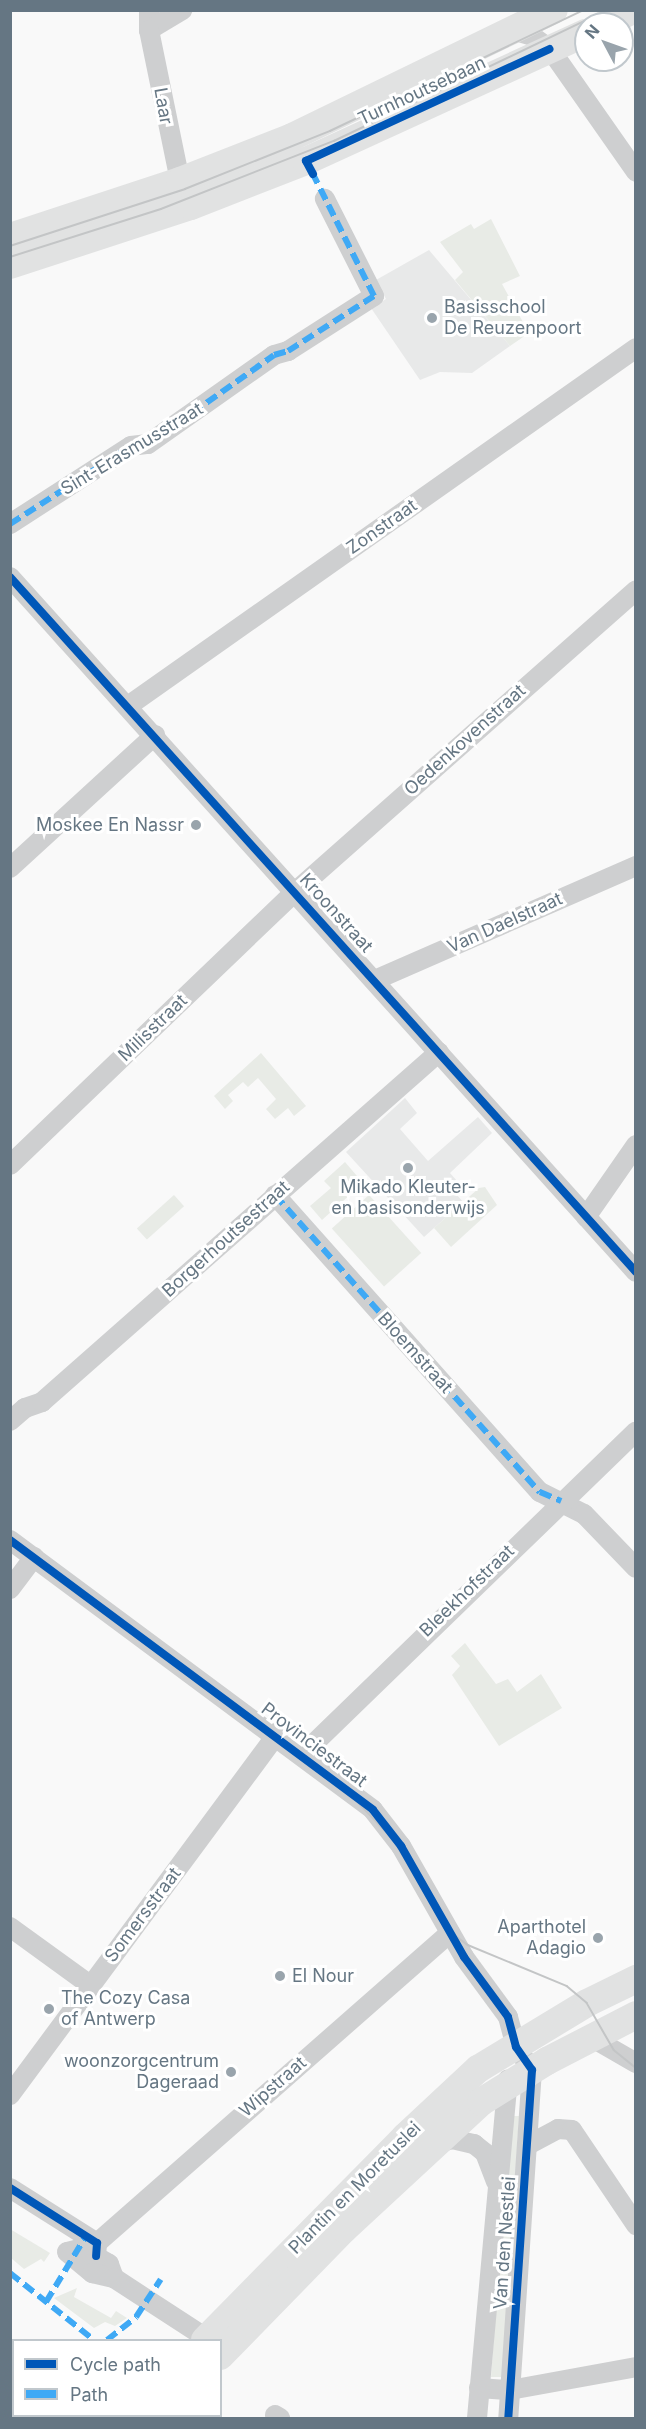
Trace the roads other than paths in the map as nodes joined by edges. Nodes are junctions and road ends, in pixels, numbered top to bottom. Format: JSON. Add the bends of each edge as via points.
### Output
{"nodes":[{"id":1,"x":183,"y":10,"type":"edge"},
{"id":2,"x":554,"y":10,"type":"edge"},
{"id":3,"x":149,"y":20,"type":"edge"},
{"id":4,"x":515,"y":31,"type":"junction"},
{"id":5,"x":574,"y":38,"type":"edge"},
{"id":6,"x":550,"y":49,"type":"junction"},
{"id":7,"x":636,"y":172,"type":"edge"},
{"id":8,"x":180,"y":181,"type":"junction"},
{"id":9,"x":325,"y":199,"type":"dead end"},
{"id":10,"x":10,"y":237,"type":"edge"},
{"id":11,"x":10,"y":265,"type":"edge"},
{"id":12,"x":636,"y":348,"type":"edge"},
{"id":13,"x":10,"y":524,"type":"edge"},
{"id":14,"x":10,"y":577,"type":"edge"},
{"id":15,"x":636,"y":590,"type":"edge"},
{"id":16,"x":128,"y":706,"type":"junction"},
{"id":17,"x":154,"y":735,"type":"junction"},
{"id":18,"x":636,"y":866,"type":"edge"},
{"id":19,"x":10,"y":868,"type":"edge"},
{"id":20,"x":296,"y":891,"type":"junction"},
{"id":21,"x":375,"y":980,"type":"junction"},
{"id":22,"x":439,"y":1052,"type":"junction"},
{"id":23,"x":636,"y":1146,"type":"edge"},
{"id":24,"x":10,"y":1165,"type":"edge"},
{"id":25,"x":275,"y":1195,"type":"junction"},
{"id":26,"x":586,"y":1217,"type":"junction"},
{"id":27,"x":636,"y":1272,"type":"edge"},
{"id":28,"x":10,"y":1421,"type":"edge"},
{"id":29,"x":636,"y":1431,"type":"edge"},
{"id":30,"x":561,"y":1501,"type":"junction"},
{"id":31,"x":10,"y":1540,"type":"edge"},
{"id":32,"x":34,"y":1557,"type":"junction"},
{"id":33,"x":636,"y":1568,"type":"edge"},
{"id":34,"x":10,"y":1589,"type":"edge"},
{"id":35,"x":276,"y":1736,"type":"junction"},
{"id":36,"x":302,"y":1755,"type":"junction"},
{"id":37,"x":10,"y":1927,"type":"edge"},
{"id":38,"x":450,"y":1933,"type":"junction"},
{"id":39,"x":636,"y":1979,"type":"edge"},
{"id":40,"x":90,"y":1985,"type":"junction"},
{"id":41,"x":636,"y":2015,"type":"edge"},
{"id":42,"x":591,"y":2037,"type":"junction"},
{"id":43,"x":516,"y":2047,"type":"junction"},
{"id":44,"x":630,"y":2059,"type":"edge"},
{"id":45,"x":532,"y":2070,"type":"junction"},
{"id":46,"x":506,"y":2086,"type":"junction"},
{"id":47,"x":10,"y":2095,"type":"edge"},
{"id":48,"x":528,"y":2145,"type":"junction"},
{"id":49,"x":426,"y":2150,"type":"junction"},
{"id":50,"x":496,"y":2182,"type":"junction"},
{"id":51,"x":10,"y":2188,"type":"edge"},
{"id":52,"x":636,"y":2225,"type":"edge"},
{"id":53,"x":97,"y":2250,"type":"junction"},
{"id":54,"x":114,"y":2278,"type":"junction"},
{"id":55,"x":204,"y":2339,"type":"edge"},
{"id":56,"x":221,"y":2339,"type":"edge"},
{"id":57,"x":222,"y":2339,"type":"edge"},
{"id":58,"x":636,"y":2367,"type":"edge"},
{"id":59,"x":479,"y":2388,"type":"junction"},
{"id":60,"x":510,"y":2390,"type":"junction"},
{"id":61,"x":477,"y":2418,"type":"edge"},
{"id":62,"x":508,"y":2418,"type":"edge"}],
"edges":[{"from":1,"to":3,"type":"street","name":"Laar"},
{"from":2,"to":4,"type":"main road","name":"Turnhoutsebaan"},
{"from":3,"to":8,"type":"street","name":"Laar"},
{"from":4,"to":6,"type":"street","via":[[532,36]]},
{"from":4,"to":8,"type":"main road","name":"Turnhoutsebaan","via":[[360,107]]},
{"from":5,"to":6,"type":"main road","name":"Turnhoutsebaan"},
{"from":6,"to":7,"type":"street"},
{"from":6,"to":11,"type":"main road","name":"Turnhoutsebaan","via":[[306,161],[191,206]]},
{"from":8,"to":10,"type":"main road","name":"Turnhoutsebaan"},
{"from":9,"to":13,"type":"street","name":"Sint-Erasmusstraat","via":[[374,296],[288,351],[274,355],[148,444],[131,446]]},
{"from":12,"to":16,"type":"street","name":"Zonstraat"},
{"from":14,"to":16,"type":"street","name":"Kroonstraat"},
{"from":15,"to":20,"type":"street","name":"Oedenkovenstraat"},
{"from":16,"to":17,"type":"street","name":"Kroonstraat"},
{"from":17,"to":19,"type":"street"},
{"from":17,"to":20,"type":"street","name":"Kroonstraat"},
{"from":18,"to":21,"type":"street","name":"Van Daelstraat"},
{"from":20,"to":21,"type":"street","name":"Kroonstraat"},
{"from":20,"to":24,"type":"street","name":"Milisstraat"},
{"from":21,"to":22,"type":"street","name":"Kroonstraat"},
{"from":22,"to":25,"type":"street","name":"Borgerhoutsestraat"},
{"from":22,"to":26,"type":"street","name":"Kroonstraat"},
{"from":23,"to":26,"type":"street"},
{"from":25,"to":28,"type":"street","name":"Borgerhoutsestraat","via":[[42,1402],[25,1408]]},
{"from":25,"to":30,"type":"street","name":"Bloemstraat","via":[[540,1492]]},
{"from":26,"to":27,"type":"street","name":"Kroonstraat"},
{"from":29,"to":30,"type":"street","name":"Bleekhofstraat"},
{"from":30,"to":33,"type":"street","name":"Bloemstraat","via":[[584,1514]]},
{"from":30,"to":36,"type":"street","name":"Bleekhofstraat"},
{"from":31,"to":32,"type":"street","name":"Provinciestraat"},
{"from":32,"to":34,"type":"street"},
{"from":32,"to":35,"type":"street","name":"Provinciestraat"},
{"from":35,"to":36,"type":"street","name":"Provinciestraat"},
{"from":35,"to":40,"type":"street","name":"Somersstraat"},
{"from":36,"to":38,"type":"street","name":"Provinciestraat","via":[[361,1799],[390,1829]]},
{"from":37,"to":40,"type":"street"},
{"from":38,"to":43,"type":"street","name":"Provinciestraat","via":[[508,2017]]},
{"from":38,"to":53,"type":"street","name":"Wipstraat"},
{"from":39,"to":43,"type":"main road","name":"Plantin en Moretuslei","via":[[587,2003]]},
{"from":40,"to":47,"type":"street","name":"Somersstraat"},
{"from":41,"to":42,"type":"main road","name":"Plantin en Moretuslei"},
{"from":42,"to":44,"type":"street"},
{"from":42,"to":45,"type":"main road","name":"Plantin en Moretuslei"},
{"from":43,"to":45,"type":"street"},
{"from":43,"to":46,"type":"street"},
{"from":43,"to":56,"type":"main road","name":"Plantin en Moretuslei","via":[[478,2069],[452,2091]]},
{"from":45,"to":46,"type":"main road","name":"Plantin en Moretuslei"},
{"from":45,"to":48,"type":"street","name":"Van den Nestlei"},
{"from":46,"to":49,"type":"main road","name":"Plantin en Moretuslei","via":[[481,2102]]},
{"from":46,"to":50,"type":"street","name":"Van den Nestlei"},
{"from":48,"to":52,"type":"street","via":[[558,2129],[572,2130]]},
{"from":48,"to":60,"type":"street","name":"Van den Nestlei"},
{"from":49,"to":50,"type":"street","via":[[452,2139],[465,2140],[485,2153]]},
{"from":49,"to":57,"type":"main road","name":"Plantin en Moretuslei"},
{"from":50,"to":59,"type":"street","name":"Van den Nestlei"},
{"from":51,"to":53,"type":"street"},
{"from":53,"to":54,"type":"street"},
{"from":53,"to":54,"type":"street","via":[[67,2252],[92,2273]]},
{"from":54,"to":55,"type":"street"},
{"from":58,"to":60,"type":"street"},
{"from":59,"to":60,"type":"street"},
{"from":59,"to":61,"type":"street","name":"Van den Nestlei"},
{"from":60,"to":62,"type":"street","name":"Van den Nestlei"}]}
